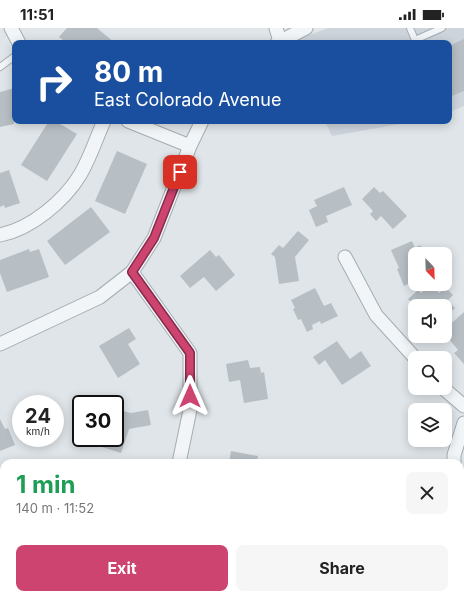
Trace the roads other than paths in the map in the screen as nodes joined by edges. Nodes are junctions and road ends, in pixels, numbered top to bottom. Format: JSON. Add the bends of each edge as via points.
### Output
{"nodes":[{"id":1,"x":276,"y":28,"type":"edge"},
{"id":2,"x":306,"y":28,"type":"edge"},
{"id":3,"x":410,"y":28,"type":"edge"},
{"id":4,"x":442,"y":28,"type":"edge"},
{"id":5,"x":279,"y":40,"type":"edge"},
{"id":6,"x":283,"y":40,"type":"edge"},
{"id":7,"x":12,"y":58,"type":"edge"},
{"id":8,"x":0,"y":68,"type":"edge"},
{"id":9,"x":103,"y":124,"type":"edge"},
{"id":10,"x":135,"y":124,"type":"edge"},
{"id":11,"x":201,"y":124,"type":"edge"},
{"id":12,"x":190,"y":146,"type":"junction"},
{"id":13,"x":0,"y":235,"type":"edge"},
{"id":14,"x":345,"y":257,"type":"dead end"},
{"id":15,"x":132,"y":272,"type":"junction"},
{"id":16,"x":0,"y":344,"type":"edge"},
{"id":17,"x":409,"y":351,"type":"edge"},
{"id":18,"x":451,"y":395,"type":"edge"},
{"id":19,"x":464,"y":406,"type":"edge"},
{"id":20,"x":464,"y":424,"type":"edge"},
{"id":21,"x":180,"y":459,"type":"edge"},
{"id":22,"x":454,"y":459,"type":"edge"}],
"edges":[{"from":1,"to":5,"type":"street"},
{"from":2,"to":6,"type":"street"},
{"from":3,"to":4,"type":"lane","via":[[415,40]]},
{"from":7,"to":8,"type":"lane"},
{"from":9,"to":13,"type":"street","via":[[80,175],[65,196],[47,212],[25,225]]},
{"from":10,"to":12,"type":"street"},
{"from":11,"to":12,"type":"street"},
{"from":12,"to":15,"type":"street","via":[[154,238]]},
{"from":14,"to":17,"type":"street","via":[[376,315]]},
{"from":15,"to":16,"type":"street","via":[[100,297]]},
{"from":15,"to":21,"type":"street","via":[[190,353],[190,410]]},
{"from":18,"to":19,"type":"street"},
{"from":20,"to":22,"type":"street"}]}
